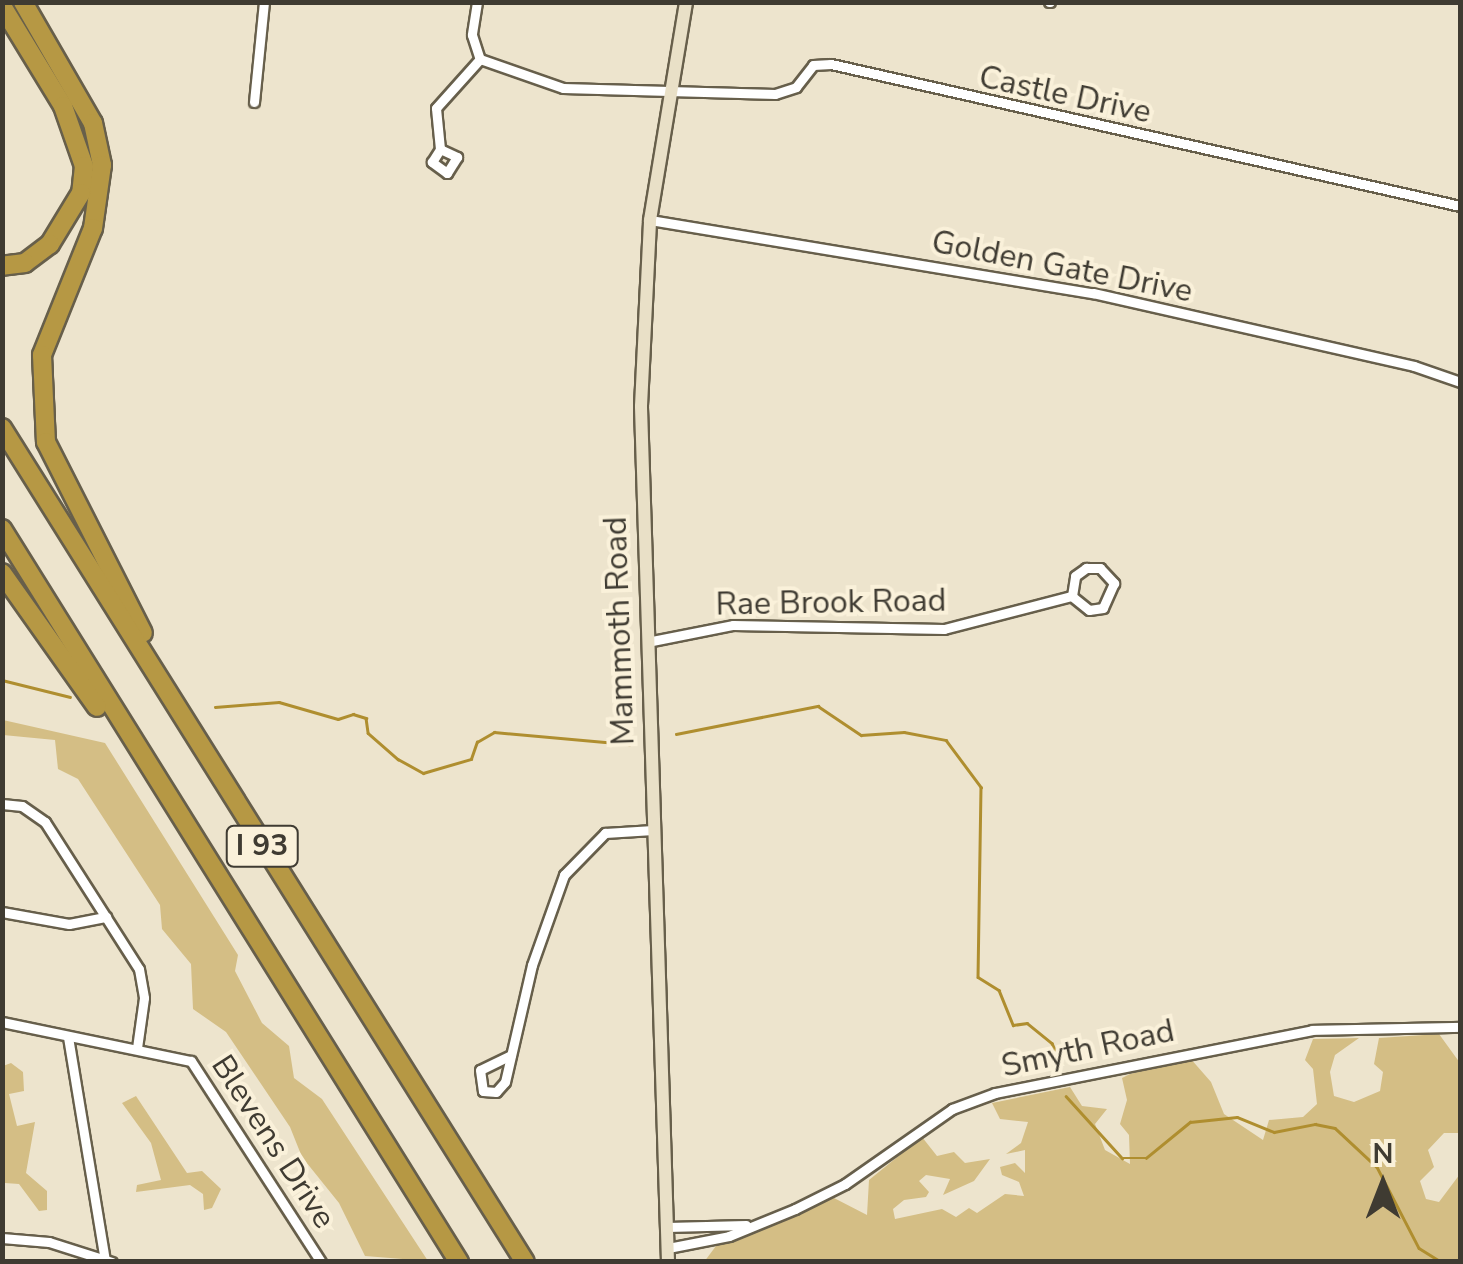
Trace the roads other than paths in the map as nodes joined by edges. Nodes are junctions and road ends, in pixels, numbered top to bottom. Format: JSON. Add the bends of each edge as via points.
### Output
{"nodes":[{"id":1,"x":23,"y":2,"type":"edge"},
{"id":2,"x":264,"y":2,"type":"edge"},
{"id":3,"x":477,"y":2,"type":"edge"},
{"id":4,"x":686,"y":2,"type":"edge"},
{"id":5,"x":2,"y":6,"type":"edge"},
{"id":6,"x":480,"y":59,"type":"junction"},
{"id":7,"x":670,"y":92,"type":"junction"},
{"id":8,"x":254,"y":102,"type":"dead end"},
{"id":9,"x":440,"y":149,"type":"dead end"},
{"id":10,"x":1460,"y":206,"type":"edge"},
{"id":11,"x":650,"y":220,"type":"junction"},
{"id":12,"x":2,"y":266,"type":"edge"},
{"id":13,"x":1460,"y":382,"type":"edge"},
{"id":14,"x":2,"y":428,"type":"edge"},
{"id":15,"x":2,"y":529,"type":"edge"},
{"id":16,"x":2,"y":572,"type":"edge"},
{"id":17,"x":1072,"y":596,"type":"junction"},
{"id":18,"x":648,"y":642,"type":"junction"},
{"id":19,"x":168,"y":694,"type":"junction"},
{"id":20,"x":2,"y":804,"type":"edge"},
{"id":21,"x":182,"y":822,"type":"junction"},
{"id":22,"x":653,"y":830,"type":"junction"},
{"id":23,"x":2,"y":912,"type":"edge"},
{"id":24,"x":106,"y":916,"type":"junction"},
{"id":25,"x":2,"y":1022,"type":"edge"},
{"id":26,"x":1460,"y":1027,"type":"edge"},
{"id":27,"x":68,"y":1037,"type":"junction"},
{"id":28,"x":137,"y":1048,"type":"junction"},
{"id":29,"x":511,"y":1055,"type":"junction"},
{"id":30,"x":759,"y":1223,"type":"junction"},
{"id":31,"x":668,"y":1227,"type":"junction"},
{"id":32,"x":2,"y":1238,"type":"edge"},
{"id":33,"x":668,"y":1255,"type":"edge"},
{"id":34,"x":108,"y":1261,"type":"edge"},
{"id":35,"x":322,"y":1262,"type":"edge"},
{"id":36,"x":459,"y":1262,"type":"edge"},
{"id":37,"x":525,"y":1262,"type":"edge"}],
"edges":[{"from":1,"to":19,"type":"highway","via":[[93,123],[102,165],[93,228],[42,355],[46,442],[150,645]]},
{"from":2,"to":8,"type":"street"},
{"from":3,"to":6,"type":"street","via":[[472,35]]},
{"from":4,"to":7,"type":"main road","name":"Mammoth Road"},
{"from":5,"to":12,"type":"highway","via":[[63,106],[84,166],[81,192],[50,244],[24,262]]},
{"from":6,"to":7,"type":"street","name":"Castle Drive","via":[[563,88]]},
{"from":6,"to":9,"type":"street","via":[[438,102],[433,125]]},
{"from":7,"to":10,"type":"street","name":"Castle Drive","via":[[786,92],[813,65],[832,64]]},
{"from":7,"to":11,"type":"main road","name":"Mammoth Road"},
{"from":11,"to":13,"type":"street","name":"Golden Gate Drive","via":[[1093,293]]},
{"from":11,"to":18,"type":"main road","name":"Mammoth Road","via":[[641,406]]},
{"from":14,"to":19,"type":"highway","number":"I 93"},
{"from":15,"to":21,"type":"highway","number":"I 93"},
{"from":16,"to":21,"type":"highway"},
{"from":17,"to":17,"type":"street","name":"Rae Brook Road","via":[[1075,576],[1086,568],[1100,568],[1114,582],[1103,608],[1089,610]]},
{"from":17,"to":18,"type":"street","name":"Rae Brook Road","via":[[944,629],[733,624]]},
{"from":18,"to":22,"type":"main road","name":"Mammoth Road"},
{"from":19,"to":37,"type":"highway","number":"I 93"},
{"from":20,"to":24,"type":"street","via":[[22,806],[45,822]]},
{"from":21,"to":36,"type":"highway","number":"I 93"},
{"from":22,"to":29,"type":"street","via":[[595,838],[564,875]]},
{"from":22,"to":31,"type":"main road","name":"Mammoth Road"},
{"from":23,"to":24,"type":"street","via":[[69,924]]},
{"from":24,"to":28,"type":"street","via":[[144,984]]},
{"from":25,"to":27,"type":"street","name":"Blevens Drive"},
{"from":26,"to":30,"type":"street","name":"Smyth Road","via":[[1312,1030],[983,1096],[928,1123],[844,1184]]},
{"from":27,"to":28,"type":"street","name":"Blevens Drive"},
{"from":27,"to":34,"type":"street"},
{"from":28,"to":35,"type":"street","name":"Blevens Drive","via":[[184,1057],[204,1074]]},
{"from":29,"to":29,"type":"street","via":[[480,1070],[483,1090],[503,1086]]},
{"from":30,"to":31,"type":"street","name":"Smyth Road"},
{"from":30,"to":33,"type":"street","name":"Smyth Road"},
{"from":31,"to":33,"type":"main road","name":"Mammoth Road"},
{"from":32,"to":34,"type":"street","via":[[49,1242]]}]}
